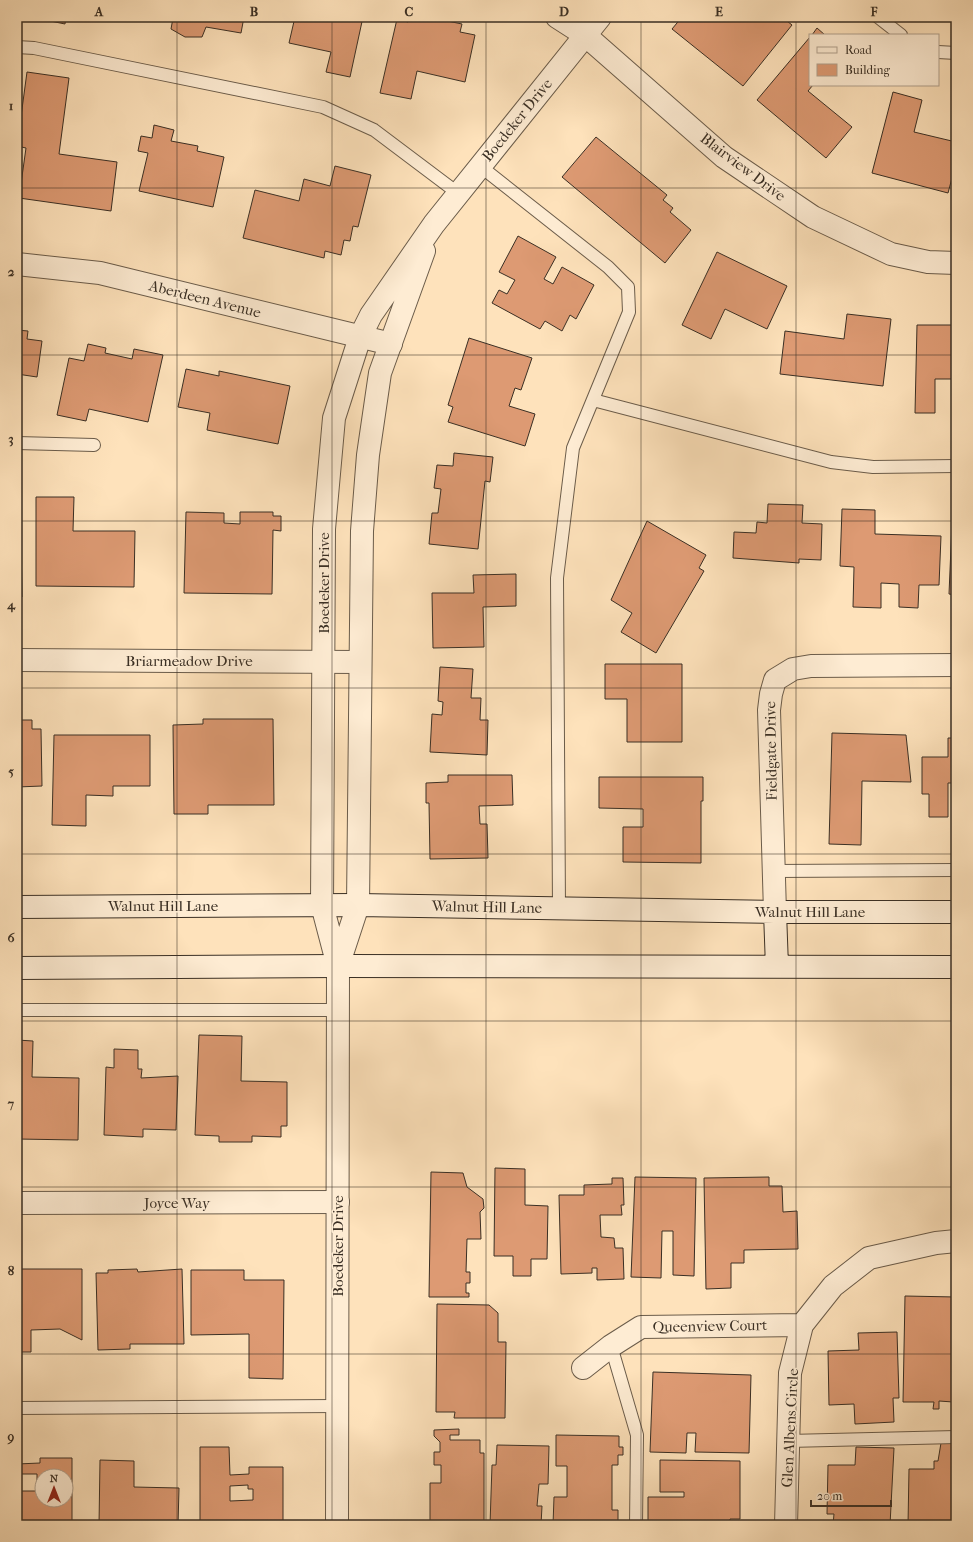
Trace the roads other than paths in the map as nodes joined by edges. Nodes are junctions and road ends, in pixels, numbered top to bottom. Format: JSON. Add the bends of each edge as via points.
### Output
{"nodes":[{"id":1,"x":557,"y":17,"type":"edge"},
{"id":2,"x":600,"y":17,"type":"edge"},
{"id":3,"x":878,"y":17,"type":"edge"},
{"id":4,"x":900,"y":34,"type":"edge"},
{"id":5,"x":586,"y":35,"type":"junction"},
{"id":6,"x":17,"y":47,"type":"edge"},
{"id":7,"x":939,"y":52,"type":"edge"},
{"id":8,"x":956,"y":53,"type":"edge"},
{"id":9,"x":480,"y":166,"type":"junction"},
{"id":10,"x":459,"y":194,"type":"junction"},
{"id":11,"x":434,"y":224,"type":"junction"},
{"id":12,"x":956,"y":263,"type":"edge"},
{"id":13,"x":17,"y":264,"type":"edge"},
{"id":14,"x":360,"y":337,"type":"junction"},
{"id":15,"x":391,"y":344,"type":"junction"},
{"id":16,"x":593,"y":400,"type":"junction"},
{"id":17,"x":17,"y":443,"type":"edge"},
{"id":18,"x":94,"y":445,"type":"dead end"},
{"id":19,"x":956,"y":466,"type":"edge"},
{"id":20,"x":17,"y":660,"type":"edge"},
{"id":21,"x":323,"y":662,"type":"junction"},
{"id":22,"x":360,"y":662,"type":"junction"},
{"id":23,"x":956,"y":665,"type":"edge"},
{"id":24,"x":956,"y":870,"type":"edge"},
{"id":25,"x":774,"y":871,"type":"junction"},
{"id":26,"x":322,"y":905,"type":"junction"},
{"id":27,"x":358,"y":905,"type":"junction"},
{"id":28,"x":17,"y":907,"type":"edge"},
{"id":29,"x":559,"y":908,"type":"junction"},
{"id":30,"x":775,"y":912,"type":"junction"},
{"id":31,"x":956,"y":912,"type":"edge"},
{"id":32,"x":338,"y":966,"type":"junction"},
{"id":33,"x":777,"y":967,"type":"junction"},
{"id":34,"x":956,"y":967,"type":"edge"},
{"id":35,"x":17,"y":968,"type":"edge"},
{"id":36,"x":17,"y":1010,"type":"edge"},
{"id":37,"x":338,"y":1010,"type":"junction"},
{"id":38,"x":338,"y":1202,"type":"junction"},
{"id":39,"x":17,"y":1203,"type":"edge"},
{"id":40,"x":956,"y":1241,"type":"edge"},
{"id":41,"x":802,"y":1325,"type":"junction"},
{"id":42,"x":611,"y":1346,"type":"junction"},
{"id":43,"x":583,"y":1368,"type":"dead end"},
{"id":44,"x":338,"y":1406,"type":"junction"},
{"id":45,"x":17,"y":1408,"type":"edge"},
{"id":46,"x":956,"y":1437,"type":"edge"},
{"id":47,"x":788,"y":1442,"type":"junction"},
{"id":48,"x":338,"y":1525,"type":"edge"},
{"id":49,"x":636,"y":1525,"type":"edge"},
{"id":50,"x":786,"y":1525,"type":"edge"}],
"edges":[{"from":1,"to":5,"type":"street","name":"Blairview Drive"},
{"from":2,"to":5,"type":"street","name":"Boedeker Drive"},
{"from":3,"to":4,"type":"lane"},
{"from":5,"to":9,"type":"street","name":"Boedeker Drive"},
{"from":5,"to":12,"type":"street","name":"Blairview Drive","via":[[724,157],[813,217],[891,254],[928,262]]},
{"from":6,"to":10,"type":"lane","via":[[34,48],[323,107],[374,130]]},
{"from":7,"to":8,"type":"lane"},
{"from":9,"to":10,"type":"street","name":"Boedeker Drive"},
{"from":9,"to":16,"type":"lane","via":[[608,266],[628,287],[629,312]]},
{"from":10,"to":11,"type":"street","name":"Boedeker Drive"},
{"from":11,"to":14,"type":"street","name":"Boedeker Drive","via":[[371,315]]},
{"from":11,"to":15,"type":"street","name":"Boedeker Drive"},
{"from":13,"to":14,"type":"street","name":"Aberdeen Avenue","via":[[100,273]]},
{"from":14,"to":15,"type":"street","name":"Aberdeen Avenue"},
{"from":14,"to":21,"type":"street","name":"Boedeker Drive","via":[[334,418],[324,528]]},
{"from":15,"to":22,"type":"street","name":"Boedeker Drive","via":[[380,373],[368,455],[362,531]]},
{"from":16,"to":19,"type":"lane","via":[[831,462],[873,467]]},
{"from":16,"to":29,"type":"lane","via":[[573,448],[557,578]]},
{"from":17,"to":18,"type":"lane"},
{"from":20,"to":21,"type":"street","name":"Briarmeadow Drive"},
{"from":21,"to":22,"type":"street","name":"Briarmeadow Drive"},
{"from":21,"to":26,"type":"street","name":"Boedeker Drive"},
{"from":22,"to":27,"type":"street","name":"Boedeker Drive"},
{"from":23,"to":25,"type":"street","name":"Fieldgate Drive","via":[[811,666],[793,669],[775,680],[770,694],[769,710]]},
{"from":24,"to":25,"type":"lane"},
{"from":25,"to":30,"type":"street","name":"Fieldgate Drive"},
{"from":26,"to":27,"type":"street","name":"Walnut Hill Lane"},
{"from":26,"to":28,"type":"street","name":"Walnut Hill Lane"},
{"from":26,"to":32,"type":"street","name":"Boedeker Drive"},
{"from":27,"to":29,"type":"street","name":"Walnut Hill Lane"},
{"from":27,"to":32,"type":"street","name":"Boedeker Drive"},
{"from":29,"to":30,"type":"street","name":"Walnut Hill Lane"},
{"from":30,"to":31,"type":"street","name":"Walnut Hill Lane"},
{"from":30,"to":33,"type":"street","name":"Fieldgate Drive"},
{"from":32,"to":33,"type":"street"},
{"from":32,"to":35,"type":"street"},
{"from":32,"to":37,"type":"street","name":"Boedeker Drive"},
{"from":33,"to":34,"type":"street"},
{"from":36,"to":37,"type":"lane"},
{"from":37,"to":38,"type":"street","name":"Boedeker Drive"},
{"from":38,"to":39,"type":"street","name":"Joyce Way"},
{"from":38,"to":44,"type":"street","name":"Boedeker Drive"},
{"from":40,"to":41,"type":"street","name":"Glen Albens Circle","via":[[869,1258],[833,1286]]},
{"from":41,"to":42,"type":"street","name":"Queenview Court","via":[[641,1327]]},
{"from":41,"to":47,"type":"street","name":"Glen Albens Circle","via":[[790,1373]]},
{"from":42,"to":43,"type":"street","name":"Queenview Court"},
{"from":42,"to":49,"type":"lane","via":[[637,1435]]},
{"from":44,"to":45,"type":"lane"},
{"from":44,"to":48,"type":"street","name":"Boedeker Drive"},
{"from":46,"to":47,"type":"lane"},
{"from":47,"to":50,"type":"street","name":"Glen Albens Circle"}]}
